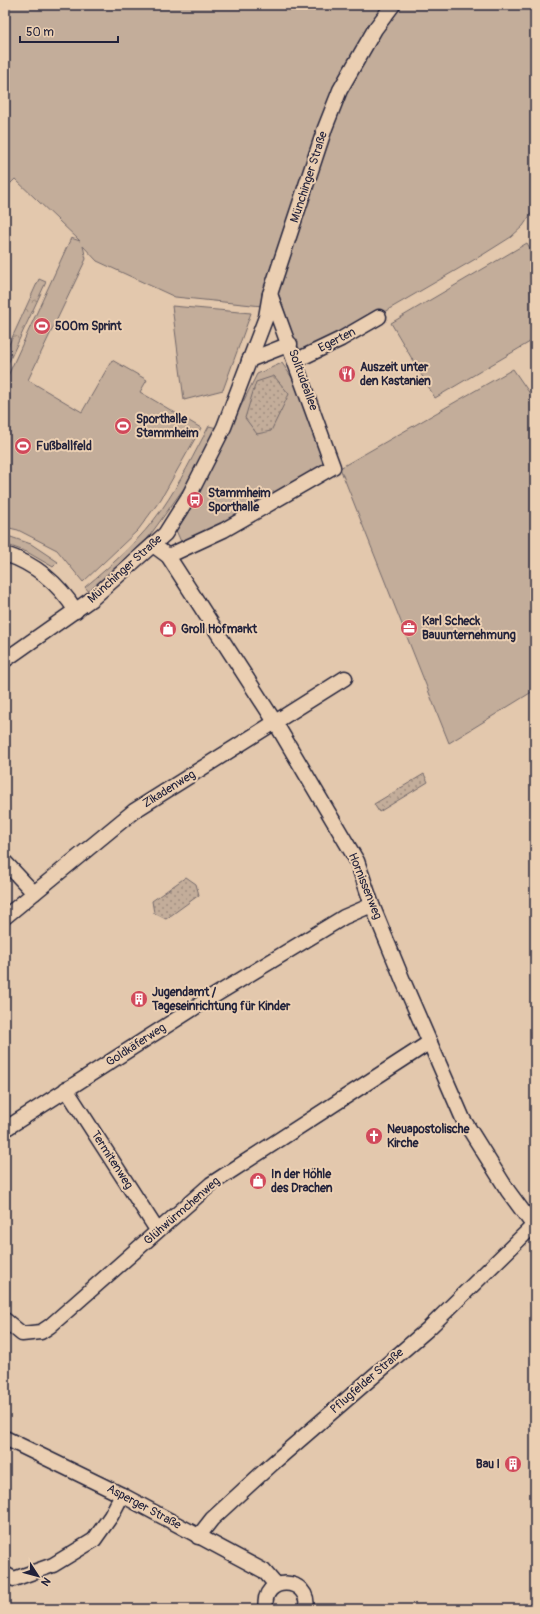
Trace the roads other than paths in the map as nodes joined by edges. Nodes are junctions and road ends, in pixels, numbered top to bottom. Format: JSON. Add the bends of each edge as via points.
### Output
{"nodes":[{"id":1,"x":393,"y":5,"type":"edge"},
{"id":2,"x":270,"y":294,"type":"junction"},
{"id":3,"x":379,"y":317,"type":"dead end"},
{"id":4,"x":290,"y":344,"type":"junction"},
{"id":5,"x":249,"y":360,"type":"junction"},
{"id":6,"x":295,"y":361,"type":"junction"},
{"id":7,"x":334,"y":467,"type":"joint"},
{"id":8,"x":153,"y":545,"type":"junction"},
{"id":9,"x":5,"y":554,"type":"edge"},
{"id":10,"x":168,"y":556,"type":"junction"},
{"id":11,"x":76,"y":612,"type":"junction"},
{"id":12,"x":5,"y":660,"type":"edge"},
{"id":13,"x":345,"y":678,"type":"dead end"},
{"id":14,"x":275,"y":722,"type":"junction"},
{"id":15,"x":5,"y":862,"type":"edge"},
{"id":16,"x":34,"y":893,"type":"junction"},
{"id":17,"x":372,"y":905,"type":"junction"},
{"id":18,"x":5,"y":917,"type":"edge"},
{"id":19,"x":430,"y":1042,"type":"junction"},
{"id":20,"x":66,"y":1089,"type":"junction"},
{"id":21,"x":5,"y":1129,"type":"edge"},
{"id":22,"x":534,"y":1225,"type":"edge"},
{"id":23,"x":158,"y":1230,"type":"junction"},
{"id":24,"x":5,"y":1320,"type":"edge"},
{"id":25,"x":5,"y":1438,"type":"edge"},
{"id":26,"x":122,"y":1495,"type":"junction"},
{"id":27,"x":198,"y":1537,"type":"junction"},
{"id":28,"x":5,"y":1574,"type":"edge"},
{"id":29,"x":276,"y":1585,"type":"junction"},
{"id":30,"x":266,"y":1609,"type":"edge"},
{"id":31,"x":306,"y":1609,"type":"edge"}],
"edges":[{"from":1,"to":2,"type":"street","name":"Münchinger Straße","via":[[375,28],[340,90]]},
{"from":2,"to":4,"type":"street","name":"Solitudeallee"},
{"from":2,"to":5,"type":"street","name":"Münchinger Straße","via":[[266,317]]},
{"from":3,"to":6,"type":"street","name":"Egerten"},
{"from":4,"to":5,"type":"street"},
{"from":4,"to":6,"type":"street","name":"Solitudeallee"},
{"from":5,"to":8,"type":"street","name":"Münchinger Straße","via":[[214,450],[189,496],[164,534]]},
{"from":6,"to":7,"type":"street","name":"Solitudeallee"},
{"from":7,"to":10,"type":"street","name":"Münchinger Straße","via":[[224,530]]},
{"from":8,"to":10,"type":"street","name":"Hornissenweg"},
{"from":8,"to":11,"type":"street","name":"Münchinger Straße"},
{"from":9,"to":11,"type":"street","via":[[18,558],[54,582]]},
{"from":10,"to":14,"type":"street","name":"Hornissenweg"},
{"from":11,"to":12,"type":"street","name":"Münchinger Straße"},
{"from":13,"to":14,"type":"street","name":"Zikadenweg"},
{"from":14,"to":16,"type":"street","name":"Zikadenweg","via":[[134,811]]},
{"from":14,"to":17,"type":"street","name":"Hornissenweg","via":[[357,861]]},
{"from":15,"to":16,"type":"street"},
{"from":16,"to":18,"type":"street","name":"Zikadenweg"},
{"from":17,"to":19,"type":"street","name":"Hornissenweg"},
{"from":17,"to":20,"type":"street","name":"Goldkäferweg","via":[[337,921]]},
{"from":19,"to":22,"type":"street","name":"Hornissenweg","via":[[463,1118],[508,1191]]},
{"from":19,"to":23,"type":"street","name":"Glühwürmchenweg","via":[[211,1184]]},
{"from":20,"to":21,"type":"street","name":"Goldkäferweg"},
{"from":20,"to":23,"type":"street","name":"Termitenweg"},
{"from":22,"to":27,"type":"street","name":"Pflugfelder Straße","via":[[428,1329],[272,1464],[212,1519]]},
{"from":23,"to":24,"type":"street","name":"Glühwürmchenweg","via":[[104,1280],[41,1332],[22,1334]]},
{"from":25,"to":26,"type":"street","name":"Asperger Straße"},
{"from":26,"to":27,"type":"street","name":"Asperger Straße"},
{"from":26,"to":28,"type":"street","via":[[94,1540],[53,1565],[14,1578]]},
{"from":27,"to":29,"type":"street","name":"Asperger Straße","via":[[264,1571]]},
{"from":29,"to":30,"type":"street","via":[[266,1596]]},
{"from":29,"to":31,"type":"street","via":[[286,1583],[296,1586],[304,1593]]}]}
